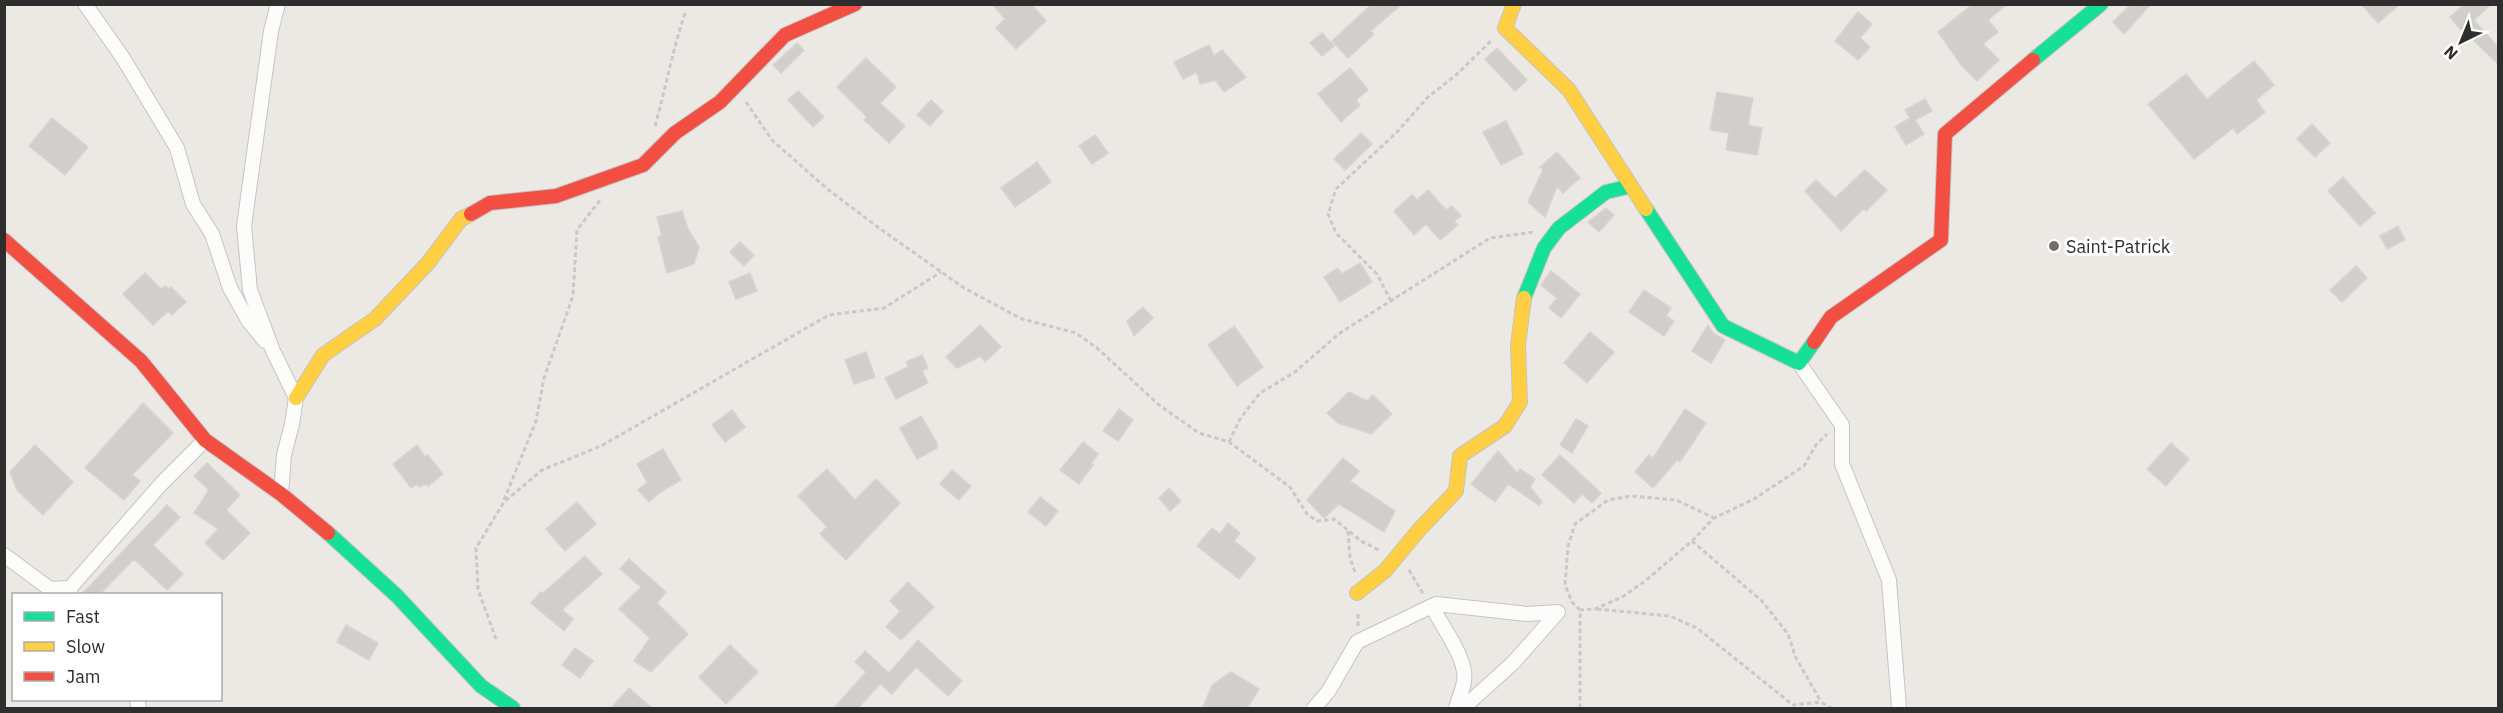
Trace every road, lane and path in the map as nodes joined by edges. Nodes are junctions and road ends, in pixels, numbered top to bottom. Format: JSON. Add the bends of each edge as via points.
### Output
{"nodes":[{"id":1,"x":85,"y":4,"type":"edge"},
{"id":2,"x":278,"y":4,"type":"edge"},
{"id":3,"x":855,"y":4,"type":"edge"},
{"id":4,"x":1514,"y":4,"type":"edge"},
{"id":5,"x":2101,"y":4,"type":"edge"},
{"id":6,"x":686,"y":10,"type":"dead end"},
{"id":7,"x":1505,"y":28,"type":"junction"},
{"id":8,"x":734,"y":88,"type":"junction"},
{"id":9,"x":652,"y":134,"type":"dead end"},
{"id":10,"x":1631,"y":186,"type":"junction"},
{"id":11,"x":603,"y":197,"type":"dead end"},
{"id":12,"x":1559,"y":228,"type":"junction"},
{"id":13,"x":4,"y":240,"type":"edge"},
{"id":14,"x":942,"y":272,"type":"junction"},
{"id":15,"x":1390,"y":302,"type":"junction"},
{"id":16,"x":273,"y":351,"type":"junction"},
{"id":17,"x":1798,"y":363,"type":"junction"},
{"id":18,"x":296,"y":398,"type":"junction"},
{"id":19,"x":1842,"y":425,"type":"junction"},
{"id":20,"x":205,"y":440,"type":"junction"},
{"id":21,"x":1229,"y":442,"type":"junction"},
{"id":22,"x":281,"y":494,"type":"junction"},
{"id":23,"x":504,"y":502,"type":"junction"},
{"id":24,"x":1714,"y":518,"type":"junction"},
{"id":25,"x":1692,"y":541,"type":"junction"},
{"id":26,"x":4,"y":555,"type":"edge"},
{"id":27,"x":1395,"y":558,"type":"junction"},
{"id":28,"x":70,"y":591,"type":"edge"},
{"id":29,"x":1357,"y":593,"type":"dead end"},
{"id":30,"x":1432,"y":606,"type":"junction"},
{"id":31,"x":1595,"y":609,"type":"junction"},
{"id":32,"x":1580,"y":610,"type":"junction"},
{"id":33,"x":496,"y":639,"type":"dead end"},
{"id":34,"x":1821,"y":702,"type":"junction"},
{"id":35,"x":513,"y":708,"type":"edge"},
{"id":36,"x":1314,"y":708,"type":"edge"},
{"id":37,"x":1456,"y":708,"type":"edge"},
{"id":38,"x":1463,"y":708,"type":"edge"},
{"id":39,"x":1580,"y":708,"type":"edge"},
{"id":40,"x":1831,"y":708,"type":"edge"},
{"id":41,"x":1899,"y":708,"type":"edge"}],
"edges":[{"from":1,"to":16,"type":"street","via":[[177,148],[193,204],[212,234],[230,288],[248,320]]},
{"from":2,"to":16,"type":"street","via":[[244,226],[250,290]]},
{"from":3,"to":8,"type":"street","via":[[785,35]]},
{"from":4,"to":7,"type":"street"},
{"from":5,"to":17,"type":"street","via":[[1945,134],[1941,240],[1831,317]]},
{"from":6,"to":9,"type":"path"},
{"from":7,"to":10,"type":"street","via":[[1569,90]]},
{"from":7,"to":15,"type":"path","via":[[1428,97],[1336,189],[1328,214],[1336,233],[1377,274]]},
{"from":8,"to":14,"type":"path","via":[[772,140],[826,188]]},
{"from":8,"to":18,"type":"street","via":[[675,133],[643,165],[556,196],[490,203],[461,219],[428,263],[375,319],[323,355]]},
{"from":10,"to":12,"type":"street","via":[[1606,192]]},
{"from":10,"to":17,"type":"street","via":[[1724,326]]},
{"from":11,"to":23,"type":"path","via":[[578,230],[573,296],[544,378],[536,421]]},
{"from":12,"to":15,"type":"path","via":[[1490,238]]},
{"from":12,"to":27,"type":"street","via":[[1544,248],[1524,295],[1518,345],[1520,402],[1505,426],[1460,456],[1456,491]]},
{"from":13,"to":20,"type":"street","via":[[141,361]]},
{"from":14,"to":21,"type":"path","via":[[1022,319],[1076,333],[1199,433]]},
{"from":14,"to":23,"type":"path","via":[[884,308],[829,315],[601,446],[542,470]]},
{"from":15,"to":21,"type":"path","via":[[1340,333],[1295,372],[1260,393],[1240,419]]},
{"from":16,"to":18,"type":"street"},
{"from":17,"to":19,"type":"street"},
{"from":18,"to":22,"type":"street","via":[[284,455]]},
{"from":19,"to":24,"type":"path","via":[[1826,434],[1804,466],[1754,499]]},
{"from":19,"to":41,"type":"street","via":[[1842,464],[1889,580]]},
{"from":20,"to":22,"type":"street"},
{"from":20,"to":28,"type":"street","via":[[162,483]]},
{"from":21,"to":27,"type":"path","via":[[1290,487],[1307,514],[1317,520],[1334,519],[1361,541]]},
{"from":22,"to":35,"type":"street","via":[[389,588],[481,686]]},
{"from":23,"to":33,"type":"path","via":[[476,548],[478,589]]},
{"from":24,"to":25,"type":"path"},
{"from":24,"to":32,"type":"path","via":[[1676,500],[1648,496],[1608,500],[1600,505],[1575,524],[1568,546],[1565,585]]},
{"from":25,"to":31,"type":"path","via":[[1644,582]]},
{"from":25,"to":34,"type":"path","via":[[1762,600],[1788,634],[1795,656]]},
{"from":26,"to":28,"type":"street","via":[[50,589]]},
{"from":27,"to":29,"type":"street"},
{"from":27,"to":30,"type":"path","via":[[1405,564]]},
{"from":30,"to":36,"type":"street","via":[[1357,642]]},
{"from":30,"to":37,"type":"street","via":[[1458,652],[1465,679]]},
{"from":30,"to":38,"type":"street","via":[[1527,614],[1558,612],[1513,663]]},
{"from":31,"to":32,"type":"path"},
{"from":31,"to":34,"type":"path","via":[[1670,616],[1697,628],[1793,705]]},
{"from":32,"to":39,"type":"path"},
{"from":34,"to":40,"type":"path"}]}
